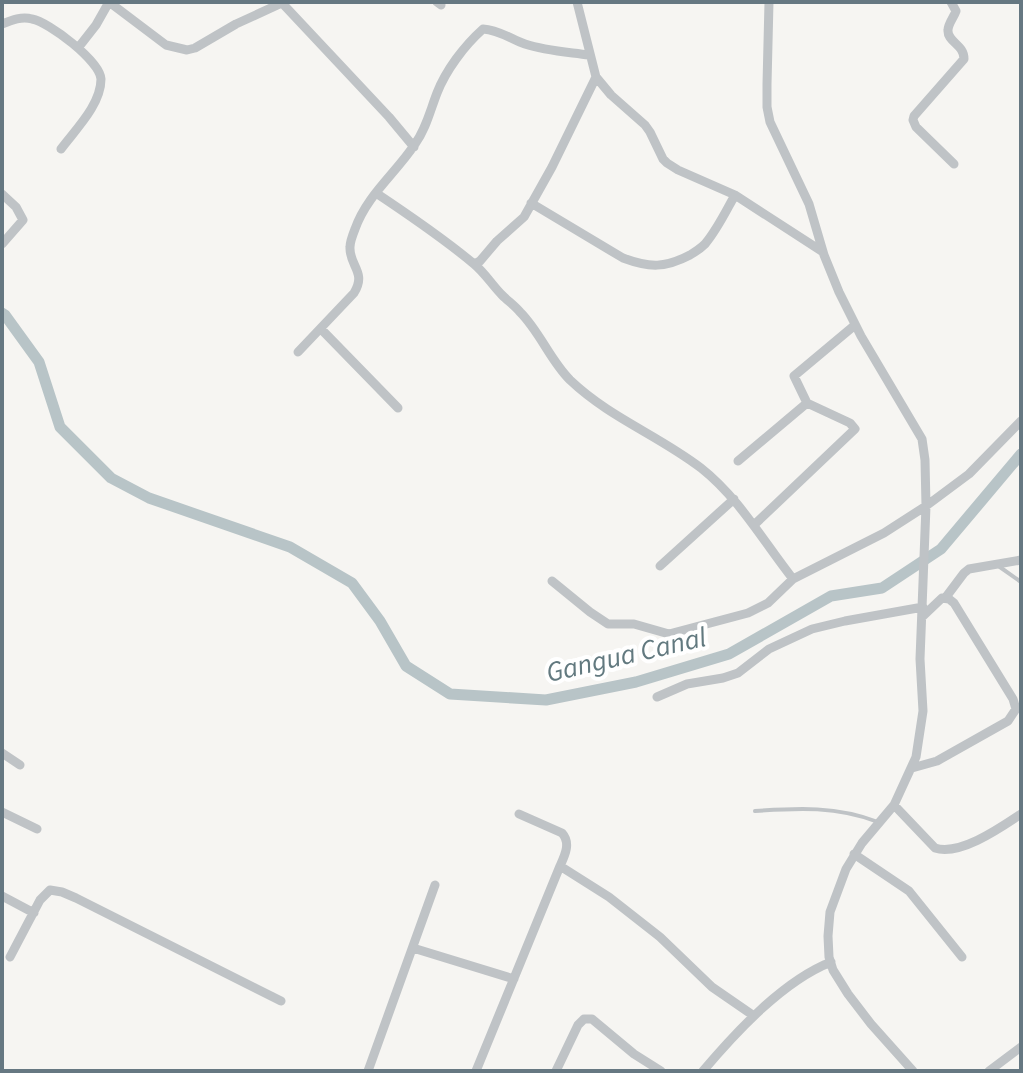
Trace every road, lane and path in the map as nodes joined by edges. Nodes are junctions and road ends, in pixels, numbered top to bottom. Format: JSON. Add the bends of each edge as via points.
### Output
{"nodes":[{"id":1,"x":109,"y":2,"type":"edge"},
{"id":2,"x":283,"y":2,"type":"edge"},
{"id":3,"x":577,"y":2,"type":"edge"},
{"id":4,"x":769,"y":2,"type":"edge"},
{"id":5,"x":951,"y":2,"type":"edge"},
{"id":6,"x":2,"y":24,"type":"edge"},
{"id":7,"x":78,"y":48,"type":"junction"},
{"id":8,"x":589,"y":55,"type":"junction"},
{"id":9,"x":596,"y":77,"type":"junction"},
{"id":10,"x":414,"y":147,"type":"junction"},
{"id":11,"x":61,"y":149,"type":"dead end"},
{"id":12,"x":954,"y":164,"type":"dead end"},
{"id":13,"x":376,"y":193,"type":"junction"},
{"id":14,"x":2,"y":194,"type":"edge"},
{"id":15,"x":735,"y":195,"type":"junction"},
{"id":16,"x":531,"y":203,"type":"junction"},
{"id":17,"x":2,"y":244,"type":"edge"},
{"id":18,"x":823,"y":252,"type":"junction"},
{"id":19,"x":474,"y":264,"type":"junction"},
{"id":20,"x":855,"y":325,"type":"junction"},
{"id":21,"x":321,"y":329,"type":"junction"},
{"id":22,"x":298,"y":352,"type":"dead end"},
{"id":23,"x":807,"y":403,"type":"junction"},
{"id":24,"x":398,"y":408,"type":"dead end"},
{"id":25,"x":1021,"y":421,"type":"edge"},
{"id":26,"x":738,"y":461,"type":"dead end"},
{"id":27,"x":734,"y":499,"type":"junction"},
{"id":28,"x":926,"y":506,"type":"junction"},
{"id":29,"x":754,"y":525,"type":"junction"},
{"id":30,"x":1021,"y":560,"type":"edge"},
{"id":31,"x":996,"y":564,"type":"junction"},
{"id":32,"x":660,"y":566,"type":"dead end"},
{"id":33,"x":793,"y":579,"type":"junction"},
{"id":34,"x":552,"y":581,"type":"dead end"},
{"id":35,"x":1021,"y":582,"type":"edge"},
{"id":36,"x":946,"y":597,"type":"junction"},
{"id":37,"x":923,"y":608,"type":"junction"},
{"id":38,"x":657,"y":697,"type":"dead end"},
{"id":39,"x":2,"y":753,"type":"edge"},
{"id":40,"x":20,"y":765,"type":"dead end"},
{"id":41,"x":912,"y":768,"type":"junction"},
{"id":42,"x":894,"y":805,"type":"junction"},
{"id":43,"x":755,"y":811,"type":"dead end"},
{"id":44,"x":2,"y":812,"type":"edge"},
{"id":45,"x":519,"y":814,"type":"dead end"},
{"id":46,"x":1021,"y":814,"type":"edge"},
{"id":47,"x":881,"y":823,"type":"junction"},
{"id":48,"x":37,"y":829,"type":"dead end"},
{"id":49,"x":854,"y":854,"type":"junction"},
{"id":50,"x":560,"y":866,"type":"junction"},
{"id":51,"x":435,"y":885,"type":"dead end"},
{"id":52,"x":2,"y":896,"type":"edge"},
{"id":53,"x":34,"y":913,"type":"junction"},
{"id":54,"x":413,"y":948,"type":"junction"},
{"id":55,"x":10,"y":957,"type":"dead end"},
{"id":56,"x":962,"y":957,"type":"dead end"},
{"id":57,"x":831,"y":962,"type":"junction"},
{"id":58,"x":514,"y":979,"type":"junction"},
{"id":59,"x":281,"y":1001,"type":"dead end"},
{"id":60,"x":754,"y":1016,"type":"junction"},
{"id":61,"x":1021,"y":1047,"type":"edge"},
{"id":62,"x":368,"y":1071,"type":"edge"},
{"id":63,"x":476,"y":1071,"type":"edge"},
{"id":64,"x":556,"y":1071,"type":"edge"},
{"id":65,"x":661,"y":1071,"type":"edge"},
{"id":66,"x":703,"y":1071,"type":"edge"},
{"id":67,"x":913,"y":1071,"type":"edge"},
{"id":68,"x":989,"y":1071,"type":"edge"}],
"edges":[{"from":1,"to":2,"type":"street","via":[[166,45],[187,50]]},
{"from":1,"to":7,"type":"street"},
{"from":2,"to":10,"type":"street"},
{"from":3,"to":8,"type":"street"},
{"from":4,"to":18,"type":"street","via":[[770,122],[809,204]]},
{"from":5,"to":12,"type":"street","via":[[956,11],[948,34],[963,50],[964,59],[913,120]]},
{"from":6,"to":7,"type":"street","via":[[35,19]]},
{"from":7,"to":11,"type":"street","via":[[99,70],[100,86]]},
{"from":8,"to":9,"type":"street"},
{"from":8,"to":10,"type":"street","via":[[549,50],[483,29],[444,77]]},
{"from":9,"to":15,"type":"street","via":[[645,125],[667,163]]},
{"from":9,"to":16,"type":"street"},
{"from":10,"to":13,"type":"street"},
{"from":13,"to":19,"type":"street"},
{"from":13,"to":21,"type":"street","via":[[356,225],[350,247],[358,288]]},
{"from":14,"to":17,"type":"street","via":[[23,220]]},
{"from":15,"to":16,"type":"street","via":[[705,244],[662,266],[623,258]]},
{"from":15,"to":18,"type":"street"},
{"from":16,"to":19,"type":"street","via":[[524,217]]},
{"from":18,"to":20,"type":"street"},
{"from":19,"to":27,"type":"street","via":[[535,329],[568,378],[608,411],[701,468]]},
{"from":20,"to":23,"type":"street","via":[[794,376]]},
{"from":20,"to":28,"type":"street","via":[[922,439]]},
{"from":21,"to":22,"type":"street"},
{"from":21,"to":24,"type":"street"},
{"from":23,"to":26,"type":"street"},
{"from":23,"to":29,"type":"street","via":[[855,429]]},
{"from":25,"to":28,"type":"street","via":[[969,474]]},
{"from":27,"to":29,"type":"street"},
{"from":27,"to":32,"type":"street"},
{"from":28,"to":33,"type":"street"},
{"from":28,"to":37,"type":"street"},
{"from":29,"to":33,"type":"street"},
{"from":30,"to":31,"type":"street"},
{"from":31,"to":35,"type":"lane"},
{"from":31,"to":36,"type":"street","via":[[969,569]]},
{"from":33,"to":34,"type":"street","via":[[768,603],[748,613],[669,634],[634,624],[608,624]]},
{"from":36,"to":37,"type":"street"},
{"from":36,"to":41,"type":"street","via":[[1016,709],[1008,721],[937,761]]},
{"from":37,"to":38,"type":"street","via":[[812,629],[769,649],[738,673]]},
{"from":37,"to":41,"type":"street","via":[[923,711]]},
{"from":39,"to":40,"type":"street"},
{"from":41,"to":42,"type":"street"},
{"from":42,"to":46,"type":"street","via":[[943,851],[964,846]]},
{"from":42,"to":47,"type":"street"},
{"from":43,"to":47,"type":"lane","via":[[817,808]]},
{"from":44,"to":48,"type":"street"},
{"from":45,"to":50,"type":"street","via":[[565,836]]},
{"from":47,"to":49,"type":"street"},
{"from":49,"to":56,"type":"street","via":[[909,891]]},
{"from":49,"to":57,"type":"street","via":[[830,912]]},
{"from":50,"to":58,"type":"street"},
{"from":50,"to":60,"type":"street","via":[[609,897],[712,987]]},
{"from":51,"to":54,"type":"street"},
{"from":52,"to":53,"type":"street"},
{"from":53,"to":55,"type":"street"},
{"from":53,"to":59,"type":"street","via":[[50,890],[62,892]]},
{"from":54,"to":58,"type":"street"},
{"from":54,"to":62,"type":"street"},
{"from":57,"to":60,"type":"street","via":[[808,972]]},
{"from":57,"to":67,"type":"street","via":[[848,994]]},
{"from":58,"to":63,"type":"street"},
{"from":60,"to":66,"type":"street"},
{"from":61,"to":68,"type":"street"},
{"from":64,"to":65,"type":"street","via":[[578,1025],[588,1018]]}]}
